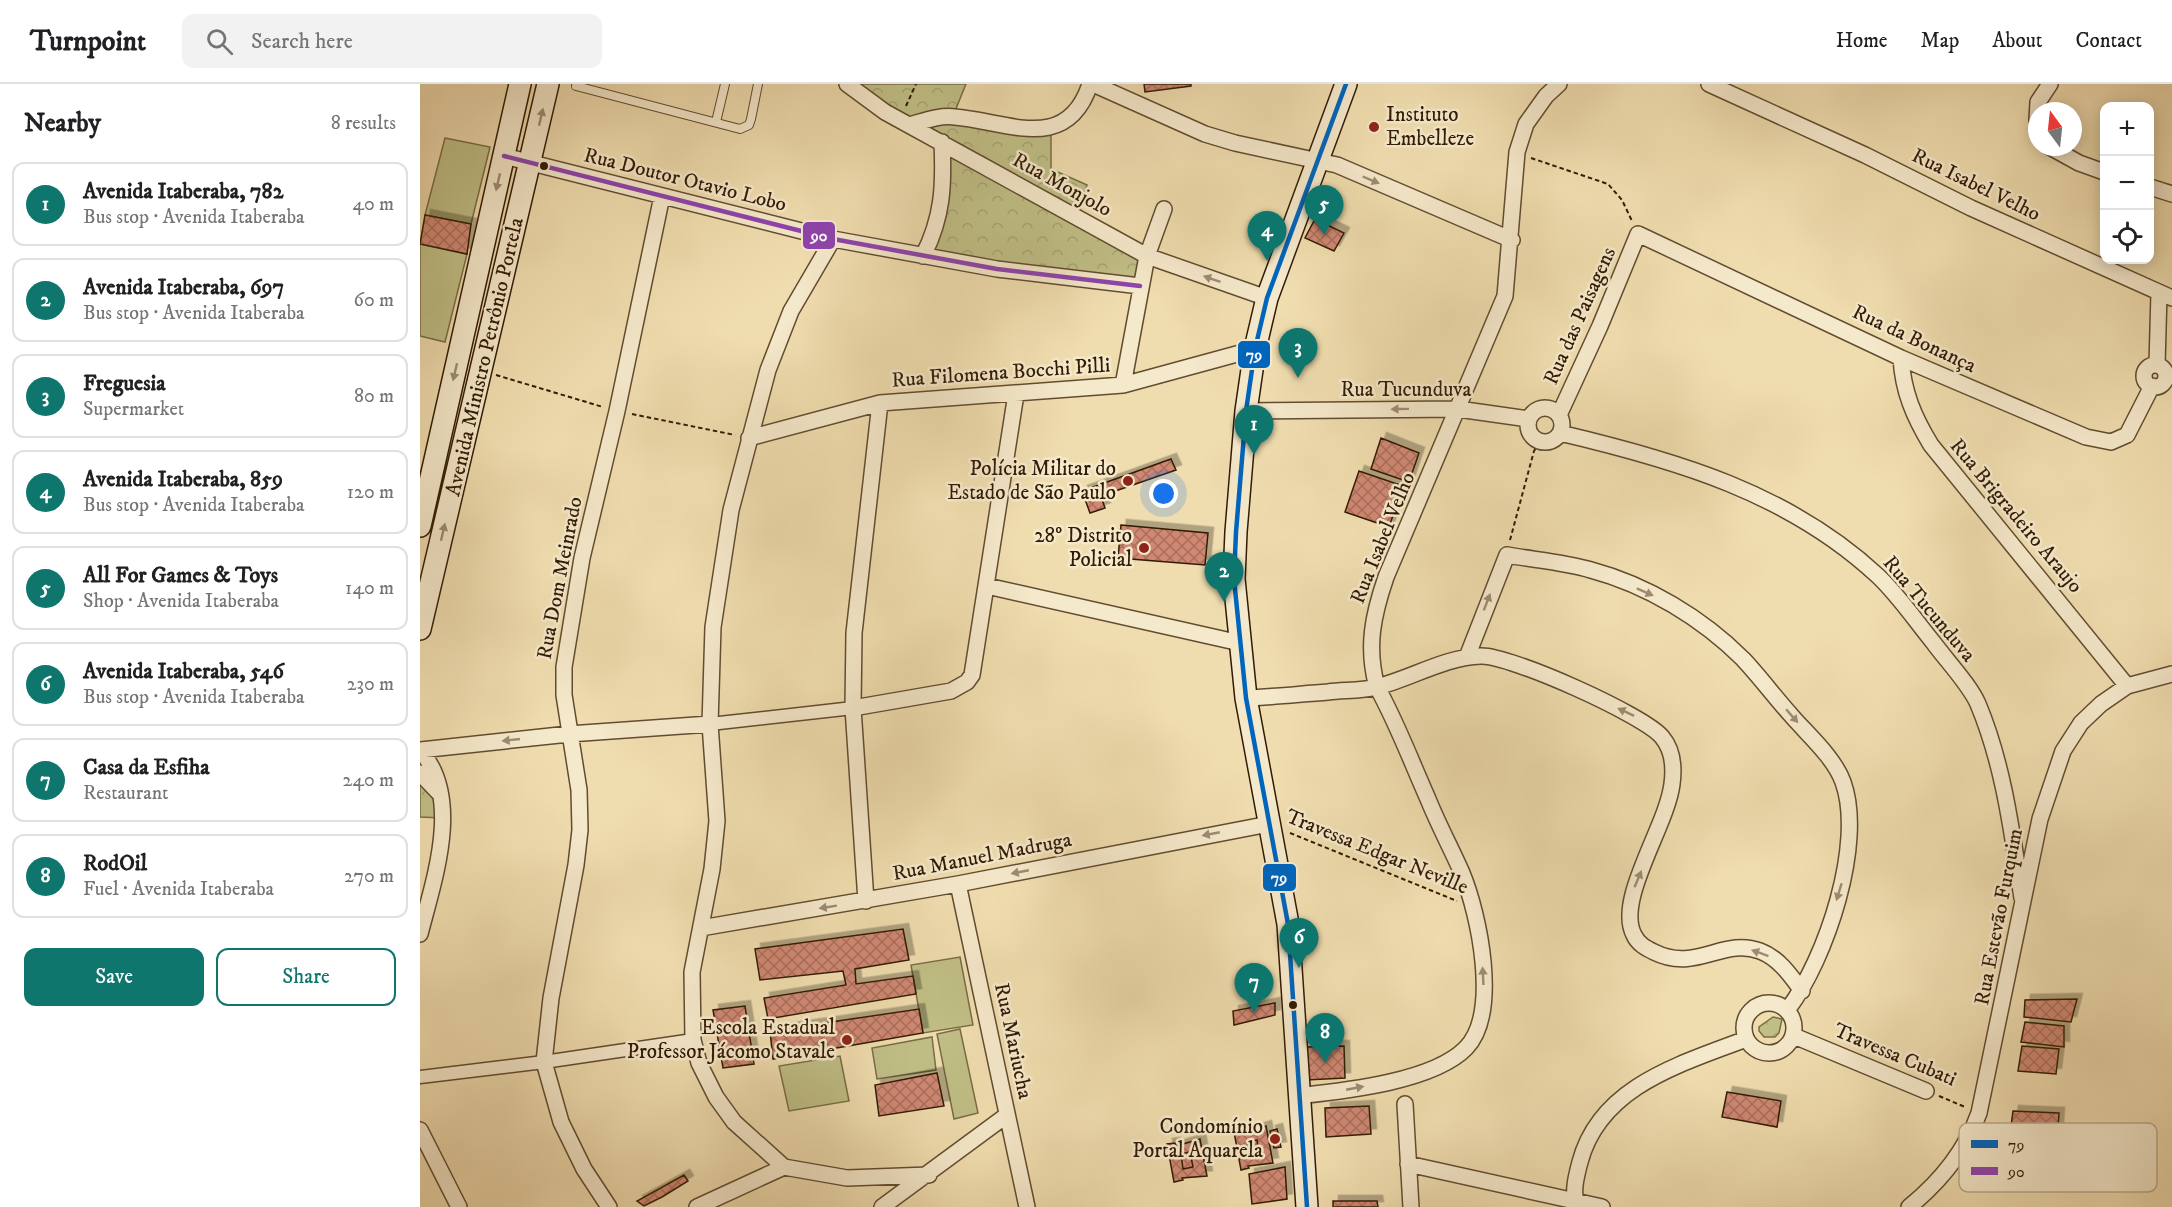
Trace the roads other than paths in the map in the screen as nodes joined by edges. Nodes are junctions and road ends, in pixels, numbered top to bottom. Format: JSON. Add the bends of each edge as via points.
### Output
{"nodes":[{"id":1,"x":520,"y":84,"type":"edge"},
{"id":2,"x":548,"y":84,"type":"edge"},
{"id":3,"x":725,"y":84,"type":"edge"},
{"id":4,"x":758,"y":84,"type":"edge"},
{"id":5,"x":847,"y":84,"type":"edge"},
{"id":6,"x":1091,"y":84,"type":"edge"},
{"id":7,"x":1346,"y":84,"type":"edge"},
{"id":8,"x":1559,"y":84,"type":"edge"},
{"id":9,"x":1709,"y":84,"type":"edge"},
{"id":10,"x":2050,"y":84,"type":"edge"},
{"id":11,"x":576,"y":86,"type":"dead end"},
{"id":12,"x":2038,"y":102,"type":"edge"},
{"id":13,"x":716,"y":122,"type":"junction"},
{"id":14,"x":909,"y":125,"type":"junction"},
{"id":15,"x":942,"y":142,"type":"junction"},
{"id":16,"x":504,"y":156,"type":"junction"},
{"id":17,"x":2066,"y":156,"type":"edge"},
{"id":18,"x":1316,"y":160,"type":"junction"},
{"id":19,"x":531,"y":162,"type":"junction"},
{"id":20,"x":2100,"y":171,"type":"edge"},
{"id":21,"x":2154,"y":188,"type":"edge"},
{"id":22,"x":2172,"y":194,"type":"edge"},
{"id":23,"x":662,"y":196,"type":"junction"},
{"id":24,"x":1164,"y":209,"type":"dead end"},
{"id":25,"x":1638,"y":234,"type":"joint"},
{"id":26,"x":833,"y":239,"type":"junction"},
{"id":27,"x":1512,"y":240,"type":"junction"},
{"id":28,"x":923,"y":256,"type":"junction"},
{"id":29,"x":1147,"y":256,"type":"junction"},
{"id":30,"x":1140,"y":286,"type":"junction"},
{"id":31,"x":2166,"y":296,"type":"edge"},
{"id":32,"x":1267,"y":298,"type":"junction"},
{"id":33,"x":1255,"y":349,"type":"junction"},
{"id":34,"x":1902,"y":358,"type":"junction"},
{"id":35,"x":2157,"y":365,"type":"joint"},
{"id":36,"x":1123,"y":386,"type":"junction"},
{"id":37,"x":1016,"y":394,"type":"junction"},
{"id":38,"x":880,"y":404,"type":"junction"},
{"id":39,"x":1458,"y":409,"type":"junction"},
{"id":40,"x":1246,"y":411,"type":"junction"},
{"id":41,"x":1559,"y":415,"type":"junction"},
{"id":42,"x":1529,"y":419,"type":"junction"},
{"id":43,"x":1560,"y":434,"type":"junction"},
{"id":44,"x":749,"y":438,"type":"junction"},
{"id":45,"x":425,"y":482,"type":"edge"},
{"id":46,"x":420,"y":525,"type":"edge"},
{"id":47,"x":987,"y":586,"type":"junction"},
{"id":48,"x":420,"y":629,"type":"edge"},
{"id":49,"x":1240,"y":643,"type":"junction"},
{"id":50,"x":1467,"y":657,"type":"junction"},
{"id":51,"x":2172,"y":674,"type":"edge"},
{"id":52,"x":2127,"y":686,"type":"junction"},
{"id":53,"x":1377,"y":687,"type":"junction"},
{"id":54,"x":1246,"y":698,"type":"junction"},
{"id":55,"x":853,"y":708,"type":"junction"},
{"id":56,"x":710,"y":724,"type":"junction"},
{"id":57,"x":569,"y":734,"type":"junction"},
{"id":58,"x":420,"y":750,"type":"edge"},
{"id":59,"x":420,"y":773,"type":"edge"},
{"id":60,"x":440,"y":794,"type":"junction"},
{"id":61,"x":1269,"y":824,"type":"junction"},
{"id":62,"x":958,"y":884,"type":"junction"},
{"id":63,"x":2022,"y":898,"type":"junction"},
{"id":64,"x":866,"y":901,"type":"junction"},
{"id":65,"x":702,"y":928,"type":"junction"},
{"id":66,"x":420,"y":934,"type":"edge"},
{"id":67,"x":1802,"y":991,"type":"junction"},
{"id":68,"x":1788,"y":1009,"type":"junction"},
{"id":69,"x":1794,"y":1036,"type":"junction"},
{"id":70,"x":1746,"y":1039,"type":"junction"},
{"id":71,"x":693,"y":1040,"type":"junction"},
{"id":72,"x":544,"y":1062,"type":"junction"},
{"id":73,"x":420,"y":1077,"type":"edge"},
{"id":74,"x":1926,"y":1091,"type":"road end"},
{"id":75,"x":1297,"y":1096,"type":"junction"},
{"id":76,"x":1405,"y":1104,"type":"dead end"},
{"id":77,"x":1007,"y":1115,"type":"junction"},
{"id":78,"x":1974,"y":1123,"type":"edge"},
{"id":79,"x":420,"y":1130,"type":"edge"},
{"id":80,"x":1959,"y":1156,"type":"edge"},
{"id":81,"x":1408,"y":1164,"type":"junction"},
{"id":82,"x":784,"y":1167,"type":"junction"},
{"id":83,"x":929,"y":1175,"type":"junction"},
{"id":84,"x":1576,"y":1204,"type":"edge"},
{"id":85,"x":459,"y":1207,"type":"edge"},
{"id":86,"x":609,"y":1207,"type":"edge"},
{"id":87,"x":697,"y":1207,"type":"edge"},
{"id":88,"x":882,"y":1207,"type":"edge"},
{"id":89,"x":1027,"y":1207,"type":"edge"},
{"id":90,"x":1306,"y":1207,"type":"edge"},
{"id":91,"x":1411,"y":1207,"type":"edge"},
{"id":92,"x":1602,"y":1207,"type":"edge"},
{"id":93,"x":1909,"y":1207,"type":"edge"}],
"edges":[{"from":1,"to":16,"type":"main road","name":"Avenida Ministro Petrônio Portela"},
{"from":19,"to":2,"type":"main road","name":"Avenida Ministro Petrônio Portela","one_way":true},
{"from":3,"to":13,"type":"lane"},
{"from":4,"to":13,"type":"lane","via":[[748,124],[740,129]]},
{"from":5,"to":14,"type":"street","name":"Rua Monjolo"},
{"from":6,"to":14,"type":"street","via":[[1070,118],[1051,126],[1018,129],[953,116]]},
{"from":6,"to":18,"type":"street","via":[[1205,134]]},
{"from":7,"to":18,"type":"main road"},
{"from":8,"to":27,"type":"street","name":"Rua Isabel Velho","via":[[1526,124],[1517,152]]},
{"from":9,"to":31,"type":"street","name":"Rua Isabel Velho"},
{"from":10,"to":12,"type":"street"},
{"from":11,"to":13,"type":"lane"},
{"from":14,"to":15,"type":"street","name":"Rua Monjolo"},
{"from":15,"to":28,"type":"street","via":[[944,187],[934,233]]},
{"from":15,"to":29,"type":"street","name":"Rua Monjolo"},
{"from":16,"to":19,"type":"street","name":"Rua Doutor Otavio Lobo"},
{"from":16,"to":45,"type":"main road","name":"Avenida Ministro Petrônio Portela","one_way":true},
{"from":17,"to":20,"type":"street"},
{"from":18,"to":27,"type":"street","one_way":true,"via":[[1337,165]]},
{"from":18,"to":32,"type":"main road"},
{"from":19,"to":23,"type":"street","name":"Rua Doutor Otavio Lobo"},
{"from":48,"to":19,"type":"main road","name":"Avenida Ministro Petrônio Portela","one_way":true},
{"from":21,"to":22,"type":"street"},
{"from":23,"to":26,"type":"street","name":"Rua Doutor Otavio Lobo"},
{"from":23,"to":57,"type":"street","name":"Rua Dom Meinrado","via":[[567,642],[564,695]]},
{"from":24,"to":29,"type":"street"},
{"from":25,"to":34,"type":"street","name":"Rua da Bonança"},
{"from":25,"to":41,"type":"street","name":"Rua das Paisagens"},
{"from":26,"to":28,"type":"street","name":"Rua Doutor Otavio Lobo"},
{"from":26,"to":44,"type":"street","via":[[791,311],[768,370]]},
{"from":27,"to":39,"type":"street","name":"Rua Isabel Velho","via":[[1505,296]]},
{"from":28,"to":30,"type":"street","name":"Rua Doutor Otavio Lobo"},
{"from":29,"to":30,"type":"street"},
{"from":32,"to":29,"type":"street","name":"Rua Monjolo","one_way":true},
{"from":30,"to":36,"type":"street"},
{"from":31,"to":35,"type":"street","name":"Rua Isabel Velho"},
{"from":32,"to":33,"type":"main road"},
{"from":33,"to":36,"type":"street","name":"Rua Filomena Bocchi Pilli"},
{"from":33,"to":40,"type":"main road"},
{"from":34,"to":35,"type":"street","name":"Rua da Bonança","via":[[2101,441],[2119,440],[2127,435],[2152,386],[2145,374]]},
{"from":34,"to":52,"type":"street","name":"Rua Brigradeiro Araujo","via":[[1905,393],[1931,445]]},
{"from":36,"to":37,"type":"street","name":"Rua Filomena Bocchi Pilli"},
{"from":37,"to":38,"type":"street","name":"Rua Filomena Bocchi Pilli"},
{"from":37,"to":47,"type":"street"},
{"from":38,"to":44,"type":"street","name":"Rua Filomena Bocchi Pilli"},
{"from":38,"to":55,"type":"street","via":[[854,633]]},
{"from":39,"to":40,"type":"street","name":"Rua Tucunduva","one_way":true},
{"from":39,"to":42,"type":"street","name":"Rua Tucunduva"},
{"from":39,"to":53,"type":"street","name":"Rua Isabel Velho","via":[[1374,612],[1371,665]]},
{"from":40,"to":49,"type":"main road","via":[[1234,579]]},
{"from":41,"to":42,"type":"street","via":[[1541,408]]},
{"from":41,"to":43,"type":"street"},
{"from":42,"to":43,"type":"street","via":[[1529,430],[1541,441]]},
{"from":43,"to":63,"type":"street","name":"Rua Tucunduva","via":[[1684,465],[1738,486],[1796,515],[1879,578],[1977,701],[1996,753]]},
{"from":44,"to":56,"type":"street","via":[[718,587]]},
{"from":45,"to":46,"type":"main road","name":"Avenida Ministro Petrônio Portela"},
{"from":47,"to":49,"type":"street"},
{"from":47,"to":55,"type":"street","via":[[972,675],[967,682],[951,691]]},
{"from":49,"to":54,"type":"main road"},
{"from":50,"to":53,"type":"street"},
{"from":67,"to":50,"type":"street","one_way":true,"via":[[1777,961],[1760,951],[1723,951],[1680,961],[1642,945],[1634,935],[1629,917],[1632,895],[1672,784],[1670,750],[1650,725],[1532,671],[1485,656]]},
{"from":50,"to":67,"type":"street","one_way":true,"via":[[1506,555],[1594,571],[1648,593],[1710,630],[1743,659],[1843,780],[1849,830],[1846,868],[1823,942]]},
{"from":51,"to":52,"type":"street","name":"Rua Estevão Furquim"},
{"from":52,"to":63,"type":"street","name":"Rua Estevão Furquim","via":[[2081,723],[2063,751],[2040,819]]},
{"from":53,"to":54,"type":"street"},
{"from":75,"to":53,"type":"street","name":"Rua Isabel Velho","one_way":true,"via":[[1408,1076],[1454,1058],[1478,1030],[1483,1006],[1484,976],[1473,908],[1462,874]]},
{"from":54,"to":61,"type":"main road"},
{"from":55,"to":56,"type":"street"},
{"from":55,"to":64,"type":"street"},
{"from":56,"to":57,"type":"street"},
{"from":56,"to":65,"type":"street","via":[[717,821]]},
{"from":57,"to":58,"type":"street","one_way":true},
{"from":57,"to":72,"type":"street","name":"Rua Dom Meinrado","via":[[579,790],[580,830]]},
{"from":58,"to":60,"type":"street","via":[[434,769]]},
{"from":59,"to":60,"type":"street"},
{"from":60,"to":66,"type":"street","via":[[440,844]]},
{"from":61,"to":62,"type":"street","name":"Rua Manuel Madruga","one_way":true},
{"from":61,"to":75,"type":"main road","via":[[1288,924]]},
{"from":62,"to":64,"type":"street","name":"Rua Manuel Madruga"},
{"from":62,"to":77,"type":"street","name":"Rua Mariucha"},
{"from":63,"to":78,"type":"street","name":"Rua Estevão Furquim"},
{"from":64,"to":65,"type":"street","name":"Rua Manuel Madruga","one_way":true},
{"from":65,"to":71,"type":"street","via":[[692,972]]},
{"from":67,"to":68,"type":"street"},
{"from":68,"to":69,"type":"street","via":[[1795,1022]]},
{"from":68,"to":70,"type":"street","via":[[1775,1002],[1761,1003],[1749,1012],[1743,1025]]},
{"from":69,"to":70,"type":"street","via":[[1778,1052],[1765,1053],[1754,1049]]},
{"from":69,"to":74,"type":"street","name":"Travessa Cubati"},
{"from":70,"to":84,"type":"street","via":[[1648,1078],[1599,1120],[1575,1179]]},
{"from":71,"to":72,"type":"street"},
{"from":71,"to":82,"type":"street","via":[[699,1063],[716,1097],[734,1122]]},
{"from":72,"to":73,"type":"street"},
{"from":72,"to":86,"type":"street","name":"Rua Dom Meinrado","via":[[561,1122],[584,1169]]},
{"from":75,"to":90,"type":"main road"},
{"from":76,"to":81,"type":"street"},
{"from":77,"to":83,"type":"street"},
{"from":77,"to":89,"type":"street","name":"Rua Mariucha"},
{"from":79,"to":85,"type":"street"},
{"from":80,"to":93,"type":"street","name":"Rua Estevão Furquim","via":[[1938,1182]]},
{"from":81,"to":84,"type":"street"},
{"from":81,"to":91,"type":"street"},
{"from":82,"to":83,"type":"street","via":[[847,1178]]},
{"from":82,"to":87,"type":"street"},
{"from":83,"to":88,"type":"street"},
{"from":84,"to":92,"type":"street"}]}
